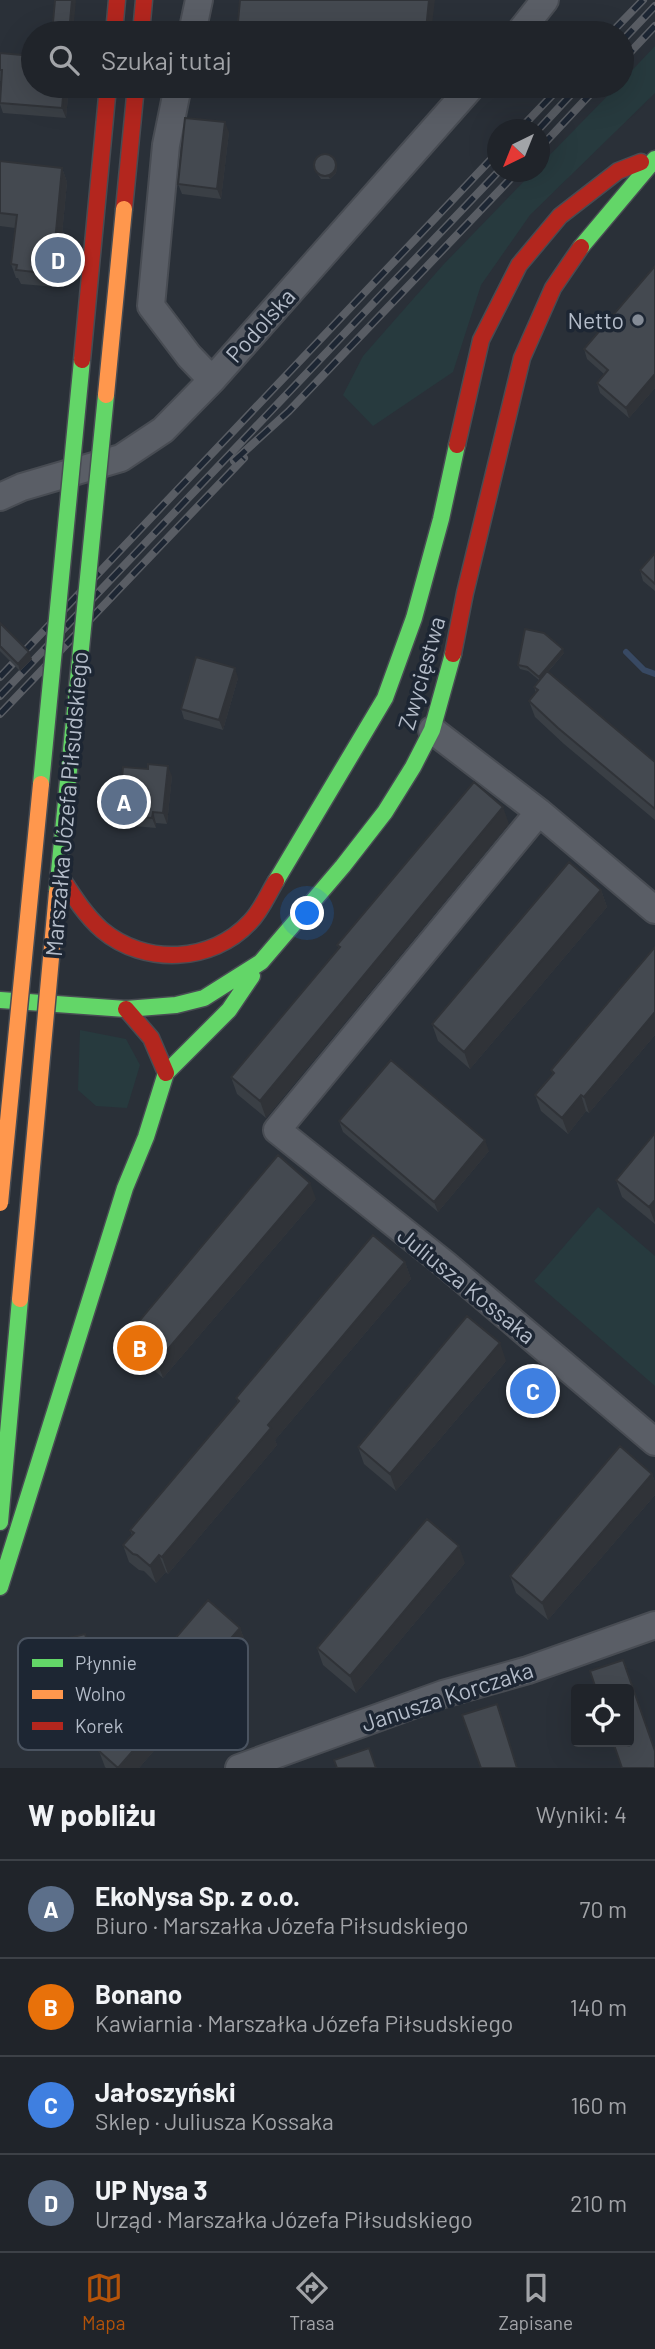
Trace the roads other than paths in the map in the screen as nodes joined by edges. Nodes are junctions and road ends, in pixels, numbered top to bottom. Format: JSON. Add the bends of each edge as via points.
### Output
{"nodes":[{"id":1,"x":117,"y":0,"type":"edge"},
{"id":2,"x":144,"y":0,"type":"edge"},
{"id":3,"x":199,"y":0,"type":"edge"},
{"id":4,"x":545,"y":0,"type":"edge"},
{"id":5,"x":115,"y":21,"type":"edge"},
{"id":6,"x":142,"y":21,"type":"edge"},
{"id":7,"x":195,"y":21,"type":"edge"},
{"id":8,"x":528,"y":21,"type":"edge"},
{"id":9,"x":107,"y":98,"type":"edge"},
{"id":10,"x":135,"y":98,"type":"edge"},
{"id":11,"x":176,"y":98,"type":"edge"},
{"id":12,"x":461,"y":98,"type":"edge"},
{"id":13,"x":655,"y":157,"type":"edge"},
{"id":14,"x":212,"y":380,"type":"junction"},
{"id":15,"x":0,"y":497,"type":"edge"},
{"id":16,"x":432,"y":730,"type":"junction"},
{"id":17,"x":539,"y":812,"type":"junction"},
{"id":18,"x":59,"y":874,"type":"junction"},
{"id":19,"x":655,"y":910,"type":"edge"},
{"id":20,"x":261,"y":962,"type":"junction"},
{"id":21,"x":0,"y":1000,"type":"edge"},
{"id":22,"x":126,"y":1009,"type":"junction"},
{"id":23,"x":166,"y":1073,"type":"junction"},
{"id":24,"x":0,"y":1203,"type":"edge"},
{"id":25,"x":655,"y":1442,"type":"edge"},
{"id":26,"x":0,"y":1522,"type":"edge"},
{"id":27,"x":0,"y":1587,"type":"edge"},
{"id":28,"x":655,"y":1625,"type":"edge"},
{"id":29,"x":239,"y":1768,"type":"edge"}],
"edges":[{"from":1,"to":5,"type":"main road"},
{"from":2,"to":6,"type":"main road"},
{"from":3,"to":7,"type":"street"},
{"from":4,"to":8,"type":"street"},
{"from":9,"to":24,"type":"main road","name":"Marszałka Józefa Piłsudskiego","bridge":true},
{"from":10,"to":18,"type":"main road","name":"Marszałka Józefa Piłsudskiego","bridge":true},
{"from":11,"to":14,"type":"street","via":[[166,145],[151,306]]},
{"from":12,"to":14,"type":"street","name":"Podolska"},
{"from":13,"to":16,"type":"main road","name":"Zwycięstwa","via":[[553,288],[522,358],[450,672]]},
{"from":13,"to":18,"type":"main road","via":[[618,171],[561,216],[519,265],[481,340],[441,519],[414,618],[385,698],[257,914],[225,943],[170,957],[124,945],[94,923]]},
{"from":14,"to":15,"type":"street","name":"Podolska","via":[[163,430],[121,457]]},
{"from":16,"to":17,"type":"street"},
{"from":16,"to":20,"type":"main road","name":"Zwycięstwa","via":[[385,812]]},
{"from":17,"to":19,"type":"street"},
{"from":17,"to":25,"type":"street","name":"Juliusza Kossaka","via":[[277,1130]]},
{"from":18,"to":26,"type":"main road","name":"Marszałka Józefa Piłsudskiego","bridge":true},
{"from":20,"to":22,"type":"main road","name":"Zwycięstwa","via":[[204,998]]},
{"from":20,"to":23,"type":"main road","via":[[229,1010]]},
{"from":21,"to":22,"type":"main road","name":"Zwycięstwa"},
{"from":22,"to":23,"type":"main road","via":[[153,1038]]},
{"from":23,"to":27,"type":"main road","via":[[125,1188]]},
{"from":28,"to":29,"type":"street","name":"Janusza Korczaka","via":[[443,1694]]}]}
